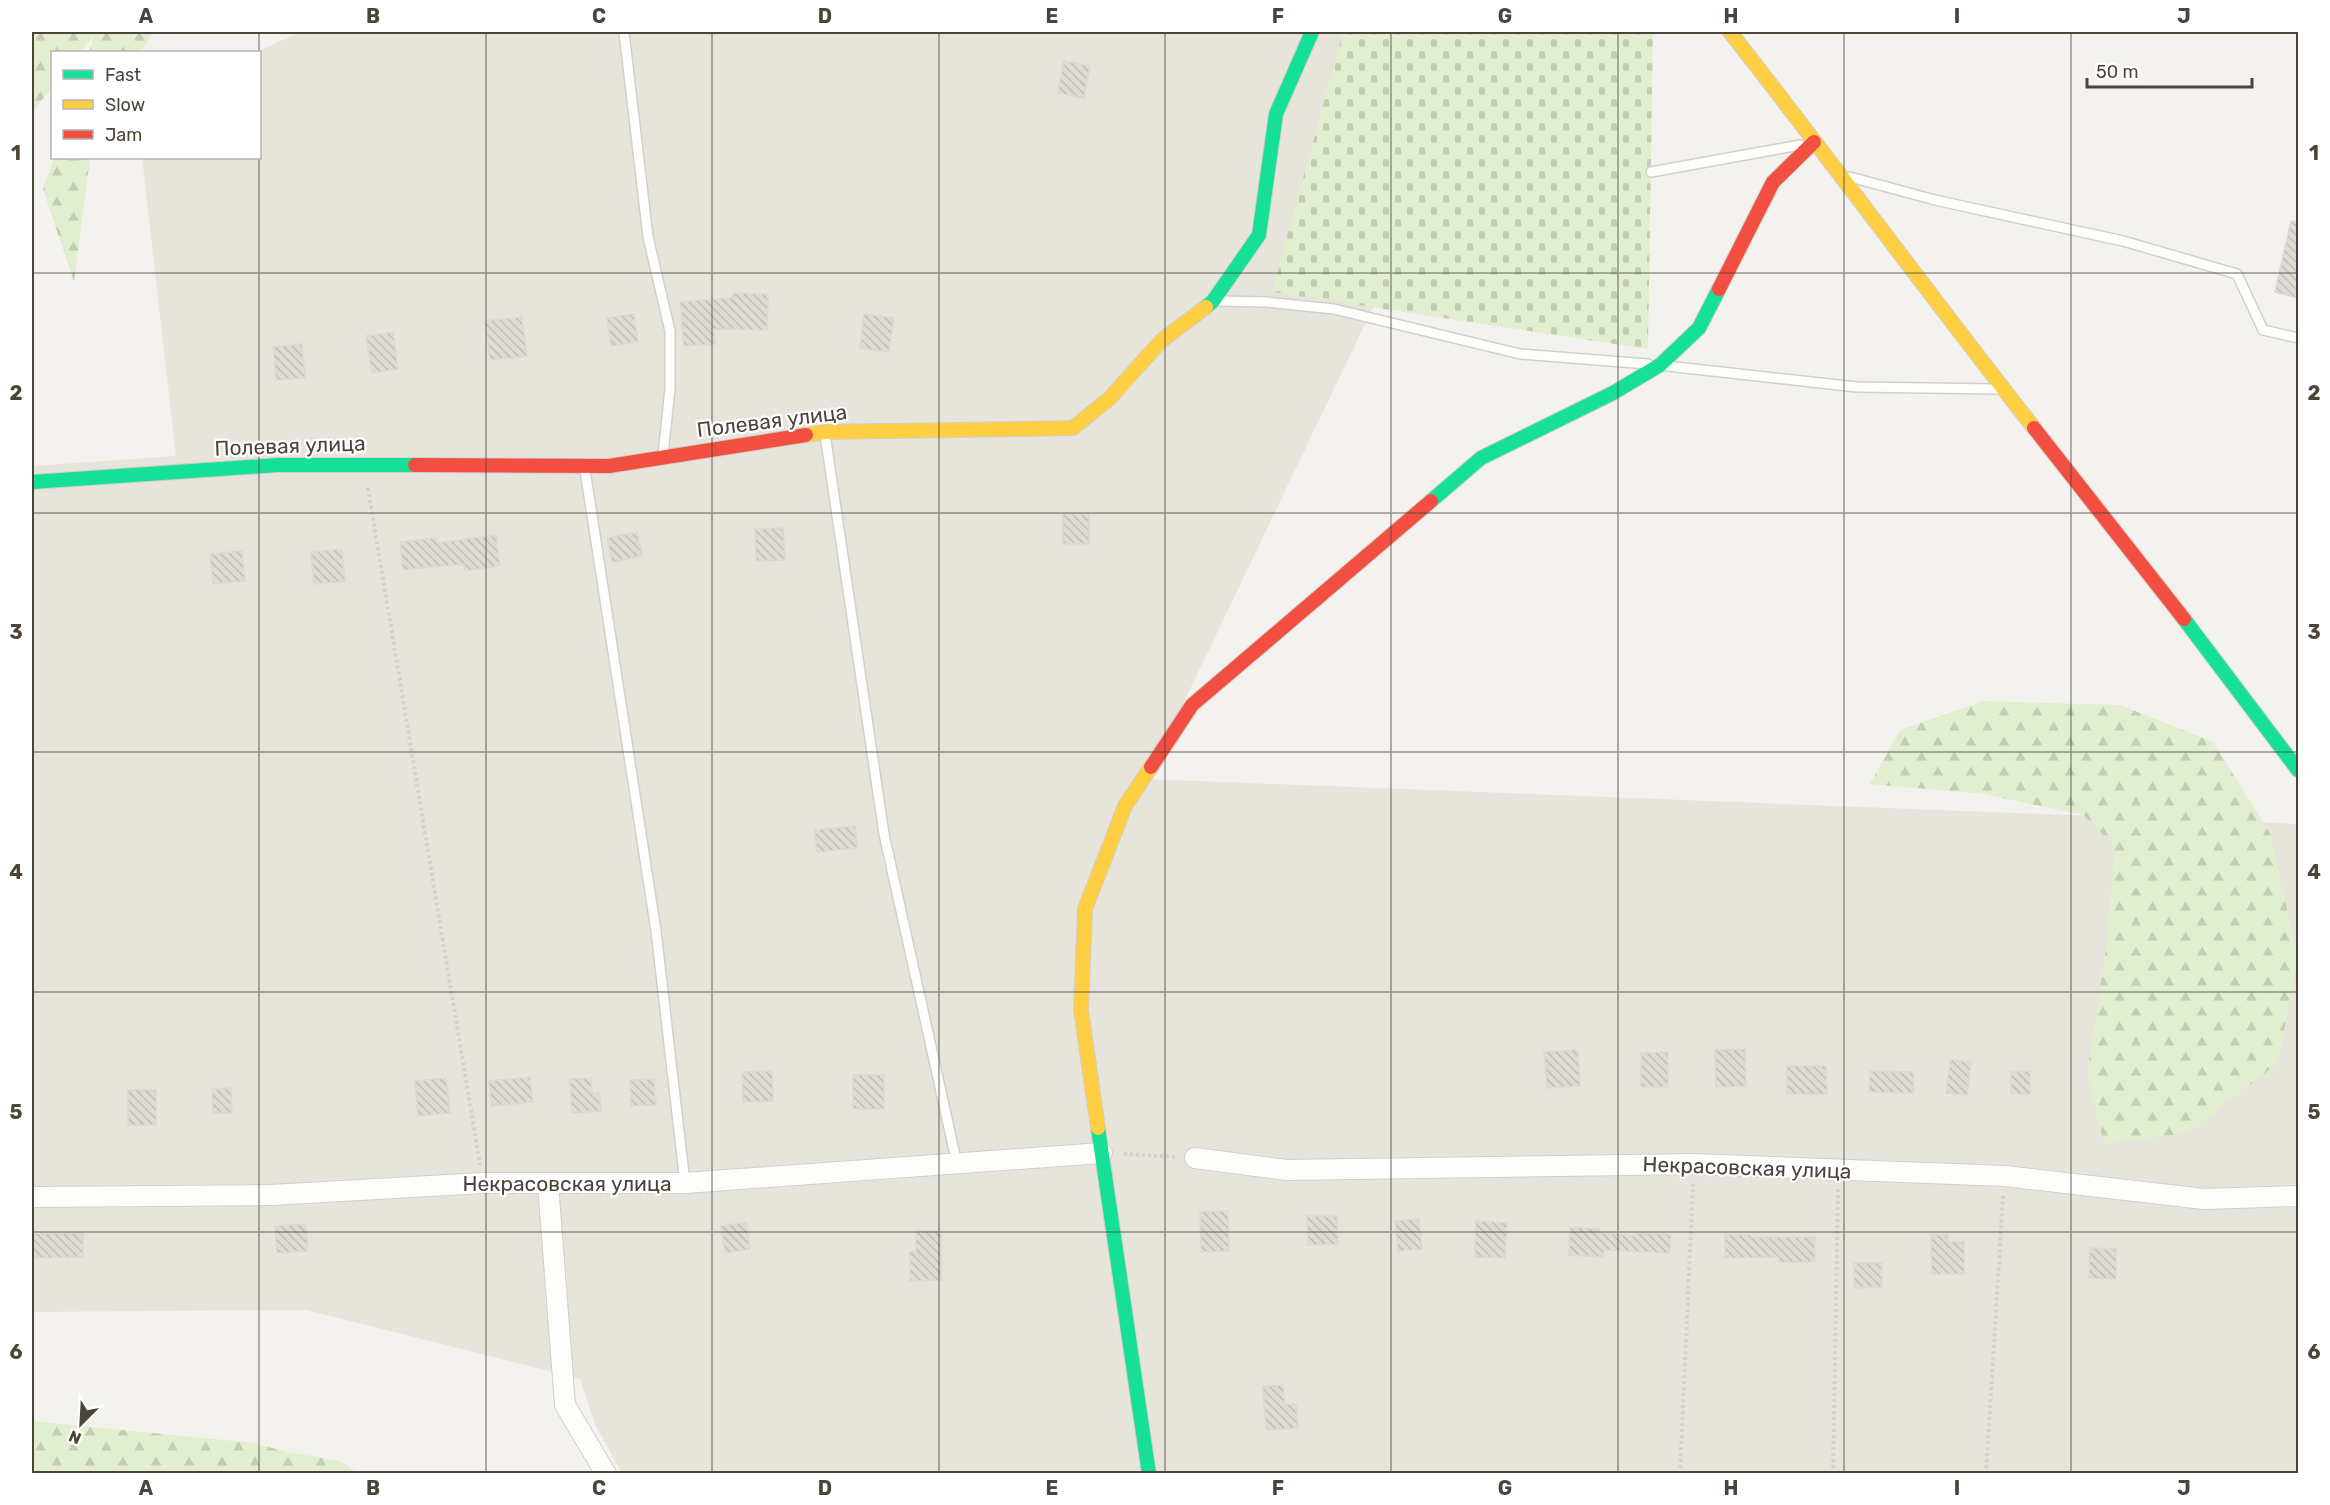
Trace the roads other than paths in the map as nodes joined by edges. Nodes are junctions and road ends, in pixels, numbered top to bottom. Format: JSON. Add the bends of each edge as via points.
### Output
{"nodes":[{"id":1,"x":624,"y":32,"type":"edge"},
{"id":2,"x":1312,"y":32,"type":"edge"},
{"id":3,"x":1730,"y":32,"type":"edge"},
{"id":4,"x":1814,"y":142,"type":"junction"},
{"id":5,"x":1651,"y":172,"type":"dead end"},
{"id":6,"x":1842,"y":175,"type":"junction"},
{"id":7,"x":1213,"y":301,"type":"junction"},
{"id":8,"x":2298,"y":338,"type":"edge"},
{"id":9,"x":1660,"y":365,"type":"junction"},
{"id":10,"x":2003,"y":389,"type":"junction"},
{"id":11,"x":825,"y":432,"type":"junction"},
{"id":12,"x":663,"y":457,"type":"junction"},
{"id":13,"x":584,"y":466,"type":"junction"},
{"id":14,"x":32,"y":482,"type":"edge"},
{"id":15,"x":2298,"y":770,"type":"edge"},
{"id":16,"x":1102,"y":1153,"type":"junction"},
{"id":17,"x":1196,"y":1158,"type":"road end"},
{"id":18,"x":957,"y":1164,"type":"junction"},
{"id":19,"x":685,"y":1183,"type":"junction"},
{"id":20,"x":548,"y":1184,"type":"junction"},
{"id":21,"x":2298,"y":1196,"type":"edge"},
{"id":22,"x":32,"y":1197,"type":"edge"},
{"id":23,"x":606,"y":1473,"type":"edge"},
{"id":24,"x":1149,"y":1473,"type":"edge"}],
"edges":[{"from":1,"to":12,"type":"lane","via":[[648,237],[670,330],[670,389]]},
{"from":2,"to":7,"type":"street","name":"Полевая улица","via":[[1276,114],[1258,235]]},
{"from":3,"to":4,"type":"street"},
{"from":4,"to":5,"type":"lane"},
{"from":4,"to":6,"type":"street"},
{"from":4,"to":9,"type":"street","via":[[1773,182],[1699,328]]},
{"from":6,"to":8,"type":"lane","via":[[2123,242],[2237,274],[2263,330]]},
{"from":6,"to":10,"type":"street"},
{"from":7,"to":9,"type":"lane","via":[[1334,309],[1520,354]]},
{"from":7,"to":11,"type":"street","name":"Полевая улица","via":[[1161,341],[1110,398],[1073,428]]},
{"from":9,"to":10,"type":"lane","via":[[1857,387]]},
{"from":9,"to":16,"type":"street","via":[[1613,393],[1481,458],[1192,705],[1125,806],[1085,909],[1081,1010]]},
{"from":10,"to":15,"type":"street"},
{"from":11,"to":12,"type":"street","name":"Полевая улица"},
{"from":11,"to":18,"type":"lane","via":[[884,834]]},
{"from":12,"to":13,"type":"street","name":"Полевая улица"},
{"from":13,"to":14,"type":"street","name":"Полевая улица","via":[[278,465]]},
{"from":13,"to":19,"type":"lane","via":[[656,931]]},
{"from":16,"to":18,"type":"street","name":"Некрасовская улица"},
{"from":16,"to":24,"type":"street"},
{"from":17,"to":21,"type":"street","name":"Некрасовская улица","via":[[1286,1170],[1694,1164],[2005,1176],[2204,1199]]},
{"from":18,"to":19,"type":"street","name":"Некрасовская улица"},
{"from":19,"to":20,"type":"street","name":"Некрасовская улица"},
{"from":20,"to":22,"type":"street","name":"Некрасовская улица","via":[[483,1183],[271,1195]]},
{"from":20,"to":23,"type":"street","via":[[565,1405]]}]}
